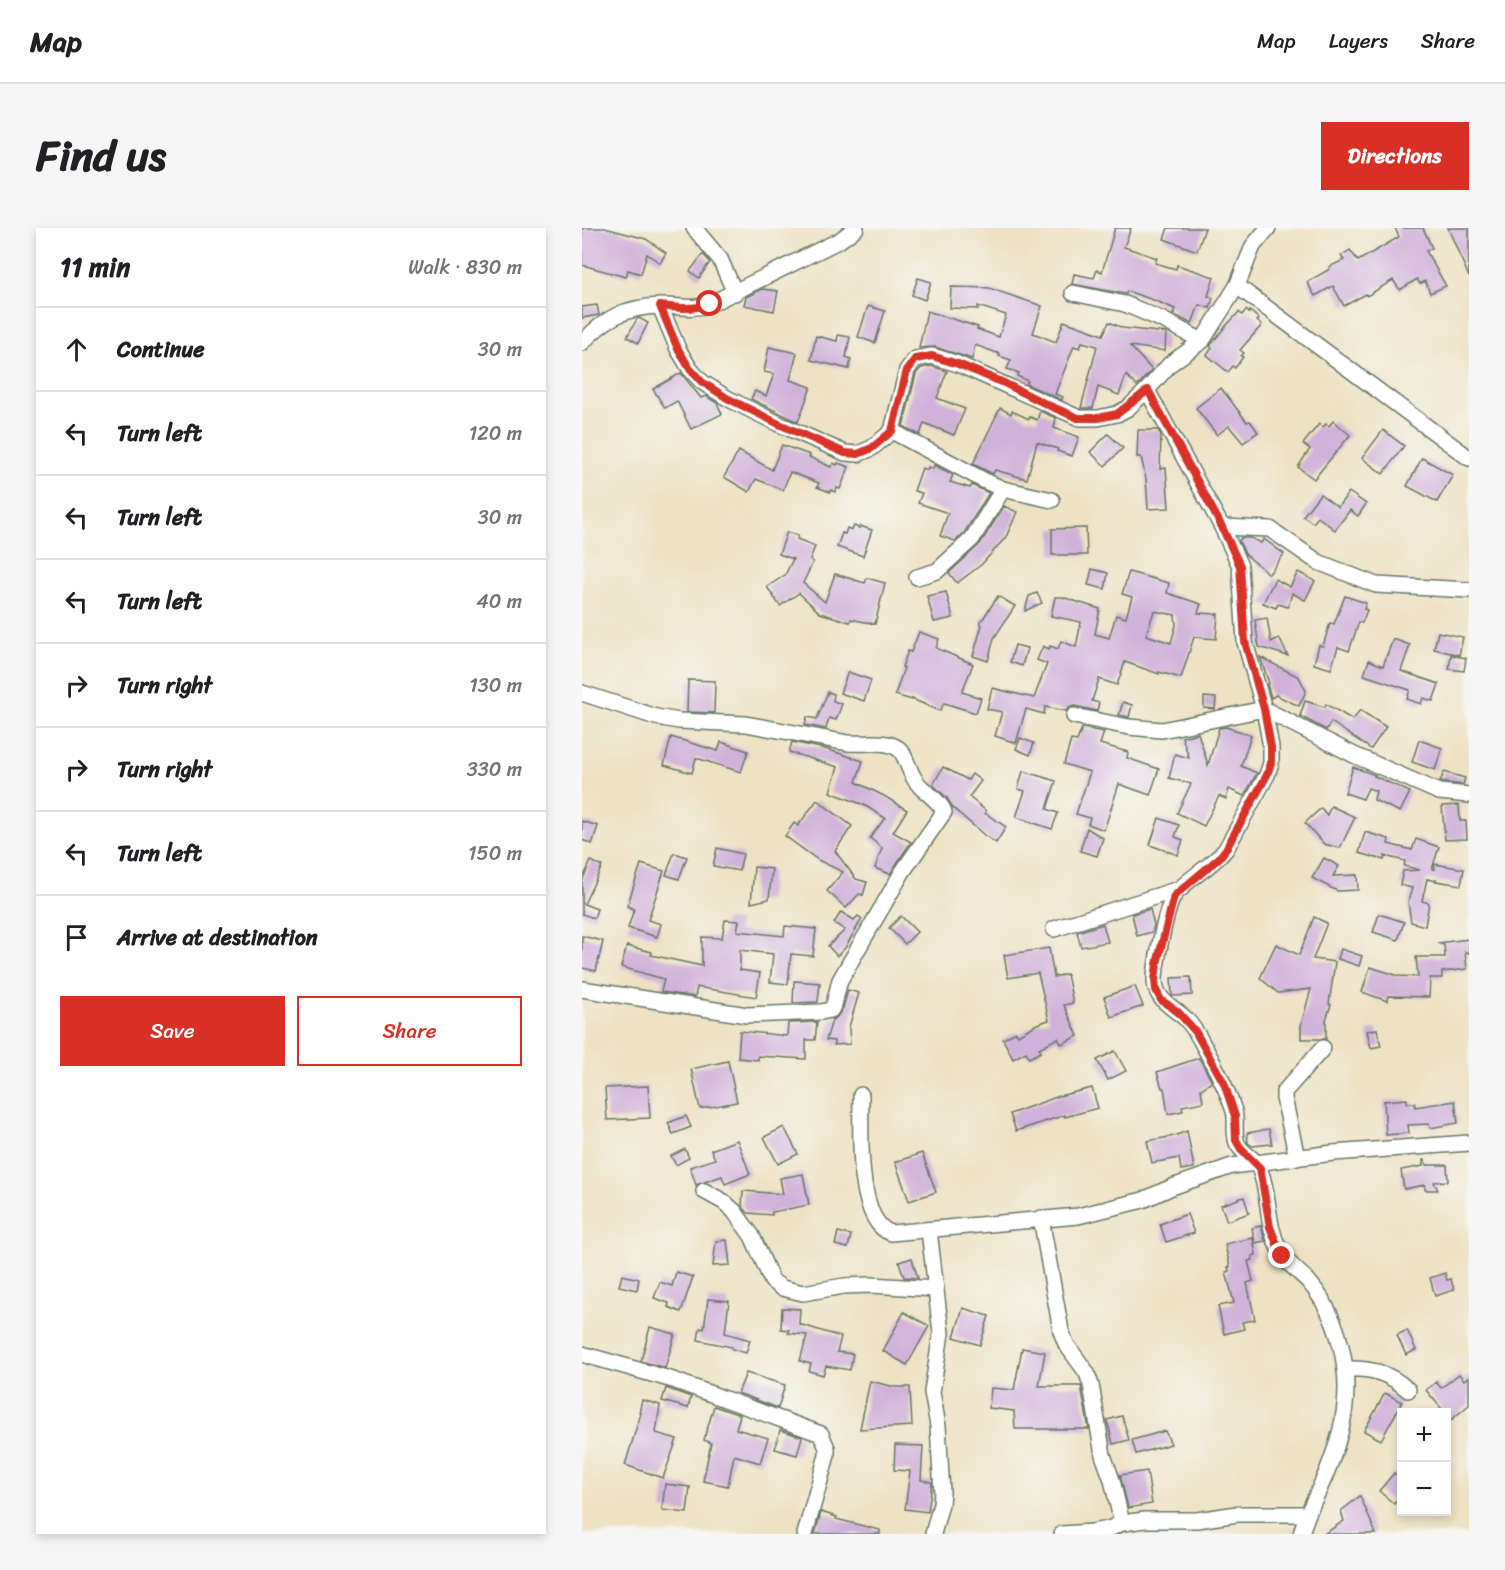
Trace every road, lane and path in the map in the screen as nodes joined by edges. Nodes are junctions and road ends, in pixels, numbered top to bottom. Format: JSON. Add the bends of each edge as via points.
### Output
{"nodes":[{"id":1,"x":694,"y":228,"type":"edge"},
{"id":2,"x":856,"y":228,"type":"edge"},
{"id":3,"x":1268,"y":228,"type":"edge"},
{"id":4,"x":1237,"y":286,"type":"junction"},
{"id":5,"x":735,"y":293,"type":"junction"},
{"id":6,"x":1073,"y":293,"type":"dead end"},
{"id":7,"x":660,"y":306,"type":"junction"},
{"id":8,"x":1202,"y":341,"type":"junction"},
{"id":9,"x":582,"y":343,"type":"edge"},
{"id":10,"x":1148,"y":390,"type":"junction"},
{"id":11,"x":892,"y":431,"type":"junction"},
{"id":12,"x":1469,"y":458,"type":"edge"},
{"id":13,"x":1003,"y":489,"type":"junction"},
{"id":14,"x":1052,"y":500,"type":"dead end"},
{"id":15,"x":1222,"y":527,"type":"junction"},
{"id":16,"x":917,"y":577,"type":"dead end"},
{"id":17,"x":1469,"y":590,"type":"edge"},
{"id":18,"x":582,"y":693,"type":"edge"},
{"id":19,"x":1264,"y":709,"type":"junction"},
{"id":20,"x":1074,"y":716,"type":"dead end"},
{"id":21,"x":1469,"y":795,"type":"edge"},
{"id":22,"x":1182,"y":888,"type":"junction"},
{"id":23,"x":1054,"y":929,"type":"dead end"},
{"id":24,"x":582,"y":989,"type":"edge"},
{"id":25,"x":1323,"y":1048,"type":"dead end"},
{"id":26,"x":861,"y":1095,"type":"dead end"},
{"id":27,"x":1469,"y":1143,"type":"edge"},
{"id":28,"x":1297,"y":1158,"type":"junction"},
{"id":29,"x":1258,"y":1164,"type":"junction"},
{"id":30,"x":704,"y":1191,"type":"dead end"},
{"id":31,"x":1041,"y":1218,"type":"junction"},
{"id":32,"x":929,"y":1230,"type":"junction"},
{"id":33,"x":936,"y":1289,"type":"junction"},
{"id":34,"x":582,"y":1354,"type":"edge"},
{"id":35,"x":1345,"y":1368,"type":"junction"},
{"id":36,"x":1408,"y":1390,"type":"dead end"},
{"id":37,"x":1306,"y":1514,"type":"junction"},
{"id":38,"x":1122,"y":1523,"type":"junction"},
{"id":39,"x":805,"y":1534,"type":"edge"},
{"id":40,"x":933,"y":1534,"type":"edge"},
{"id":41,"x":1062,"y":1534,"type":"edge"},
{"id":42,"x":1301,"y":1534,"type":"edge"}],
"edges":[{"from":1,"to":5,"type":"street","via":[[720,259]]},
{"from":2,"to":5,"type":"street"},
{"from":3,"to":4,"type":"street","via":[[1253,246]]},
{"from":4,"to":8,"type":"street"},
{"from":4,"to":12,"type":"street"},
{"from":5,"to":7,"type":"street","via":[[700,308]]},
{"from":6,"to":8,"type":"street","via":[[1125,304]]},
{"from":7,"to":9,"type":"street","via":[[618,314],[600,324]]},
{"from":7,"to":11,"type":"street","via":[[690,369],[727,398],[845,453],[858,454],[872,448]]},
{"from":8,"to":10,"type":"street","via":[[1170,364]]},
{"from":10,"to":11,"type":"street","via":[[1117,414],[1078,418],[1004,383],[932,356],[915,359],[907,370]]},
{"from":10,"to":15,"type":"street"},
{"from":11,"to":13,"type":"street"},
{"from":13,"to":14,"type":"street"},
{"from":13,"to":16,"type":"street","via":[[972,539],[937,571]]},
{"from":15,"to":17,"type":"street","via":[[1270,529],[1318,562],[1376,585]]},
{"from":15,"to":19,"type":"street","via":[[1240,566],[1245,642]]},
{"from":18,"to":24,"type":"street","via":[[679,721],[746,724],[848,743],[893,745],[902,751],[914,780],[944,812],[903,871],[840,980],[831,1010],[747,1015]]},
{"from":19,"to":20,"type":"street","via":[[1162,730]]},
{"from":19,"to":21,"type":"street","via":[[1438,792]]},
{"from":19,"to":22,"type":"street","via":[[1271,747],[1267,775],[1219,858]]},
{"from":22,"to":23,"type":"street"},
{"from":22,"to":29,"type":"street","via":[[1174,896],[1167,919],[1156,990],[1161,1000],[1195,1031],[1224,1083],[1235,1116],[1238,1144]]},
{"from":25,"to":28,"type":"street","via":[[1284,1092]]},
{"from":26,"to":32,"type":"street","via":[[864,1189],[874,1215],[882,1228],[891,1233]]},
{"from":27,"to":28,"type":"street"},
{"from":28,"to":29,"type":"street"},
{"from":29,"to":31,"type":"street","via":[[1232,1166],[1120,1207],[1078,1216]]},
{"from":29,"to":35,"type":"street","via":[[1270,1227],[1279,1249],[1324,1304],[1338,1332]]},
{"from":30,"to":33,"type":"street","via":[[734,1211],[752,1236],[772,1281],[782,1288],[803,1293],[871,1285]]},
{"from":31,"to":32,"type":"street"},
{"from":31,"to":38,"type":"street","via":[[1061,1332],[1092,1385],[1103,1455]]},
{"from":32,"to":33,"type":"street"},
{"from":33,"to":40,"type":"street","via":[[941,1333],[932,1392],[942,1492]]},
{"from":34,"to":39,"type":"street","via":[[683,1383],[821,1434],[826,1455]]},
{"from":35,"to":36,"type":"street","via":[[1382,1371]]},
{"from":35,"to":37,"type":"street","via":[[1346,1400],[1341,1431]]},
{"from":37,"to":38,"type":"street","via":[[1237,1514]]},
{"from":37,"to":42,"type":"street"},
{"from":38,"to":41,"type":"street","via":[[1092,1532]]}]}
